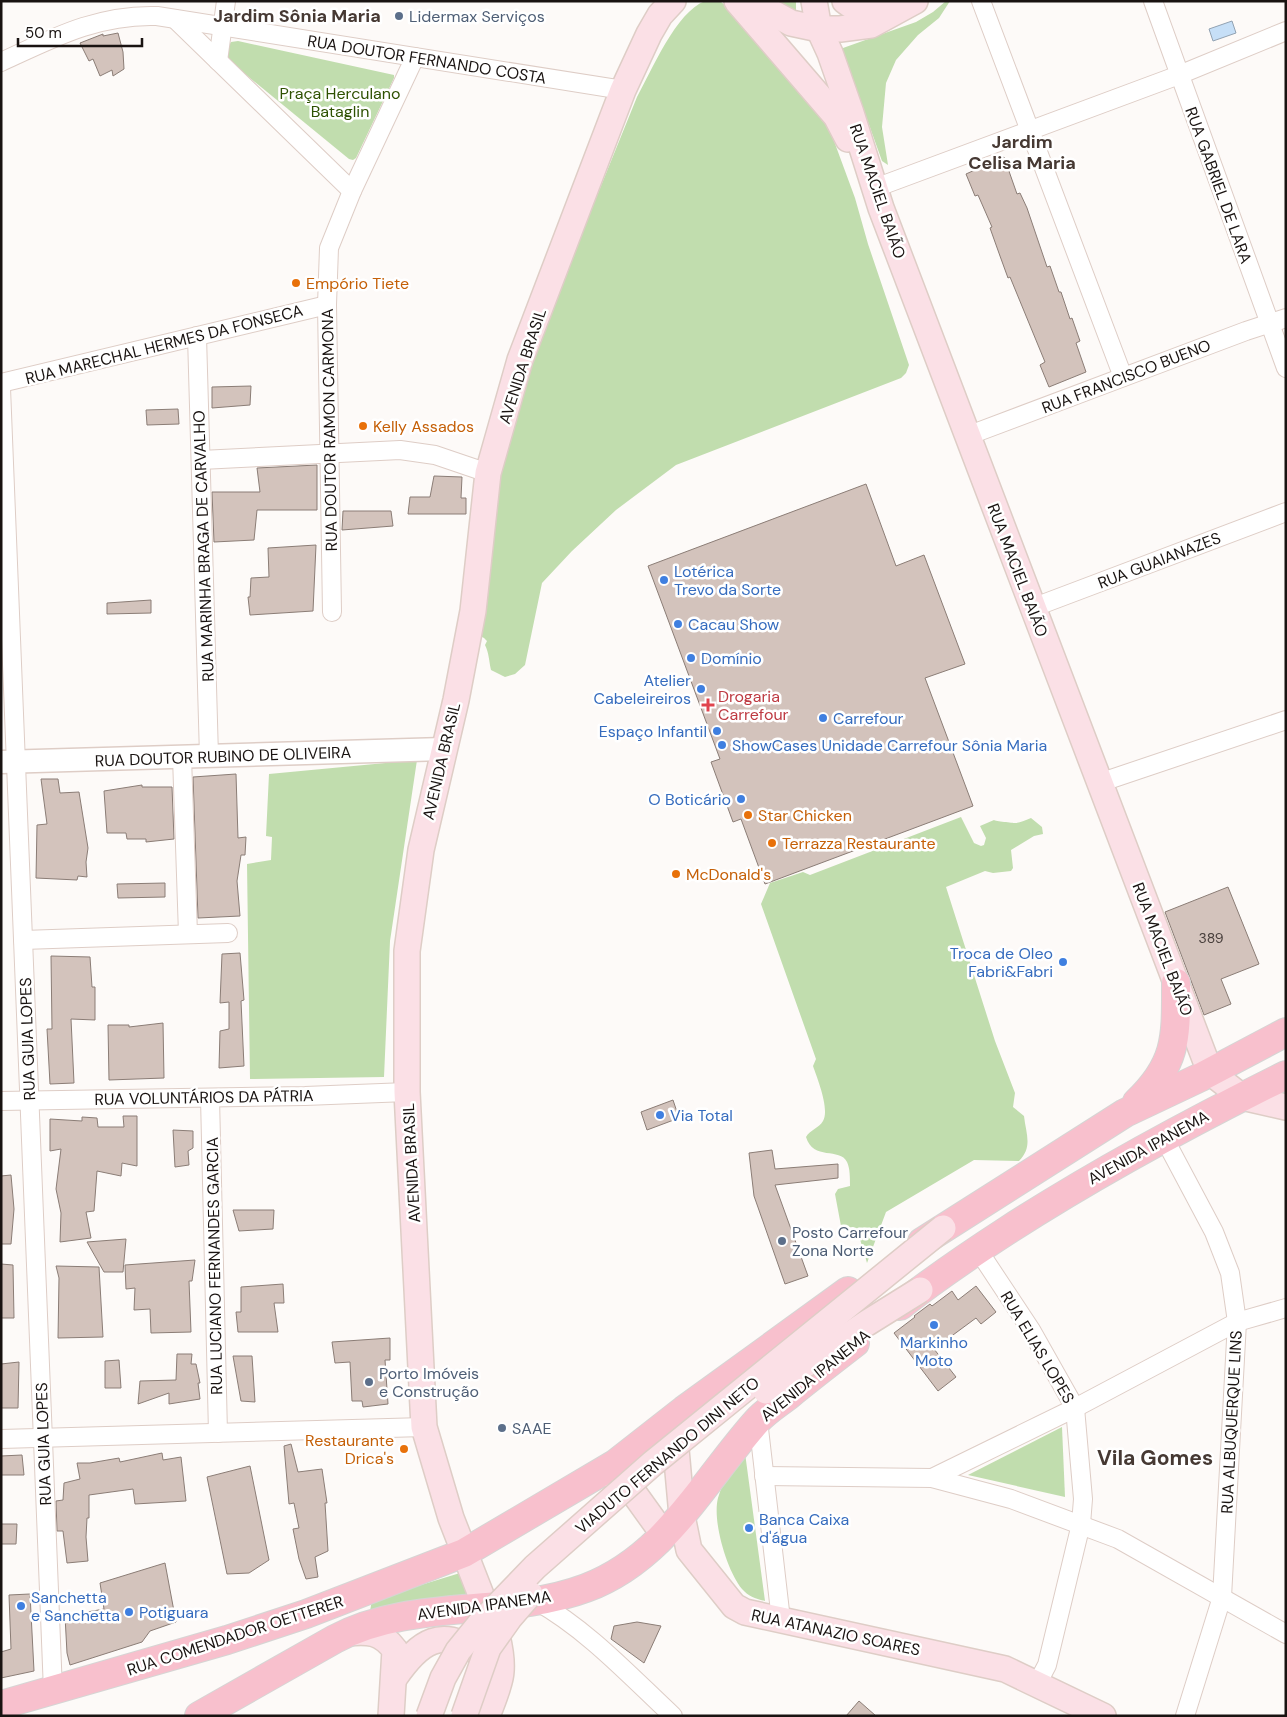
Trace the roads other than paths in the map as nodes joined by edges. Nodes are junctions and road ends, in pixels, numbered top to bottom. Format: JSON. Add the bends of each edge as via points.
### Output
{"nodes":[{"id":1,"x":226,"y":1,"type":"edge"},
{"id":2,"x":673,"y":1,"type":"edge"},
{"id":3,"x":737,"y":1,"type":"edge"},
{"id":4,"x":750,"y":1,"type":"edge"},
{"id":5,"x":814,"y":1,"type":"edge"},
{"id":6,"x":845,"y":1,"type":"edge"},
{"id":7,"x":981,"y":1,"type":"edge"},
{"id":8,"x":1153,"y":1,"type":"edge"},
{"id":9,"x":909,"y":5,"type":"edge"},
{"id":10,"x":175,"y":19,"type":"junction"},
{"id":11,"x":222,"y":27,"type":"junction"},
{"id":12,"x":819,"y":28,"type":"junction"},
{"id":13,"x":1286,"y":32,"type":"edge"},
{"id":14,"x":415,"y":57,"type":"junction"},
{"id":15,"x":218,"y":61,"type":"junction"},
{"id":16,"x":1,"y":62,"type":"edge"},
{"id":17,"x":1179,"y":75,"type":"junction"},
{"id":18,"x":623,"y":90,"type":"junction"},
{"id":19,"x":1031,"y":132,"type":"junction"},
{"id":20,"x":875,"y":188,"type":"junction"},
{"id":21,"x":352,"y":191,"type":"junction"},
{"id":22,"x":327,"y":305,"type":"junction"},
{"id":23,"x":1277,"y":321,"type":"edge"},
{"id":24,"x":197,"y":336,"type":"junction"},
{"id":25,"x":1286,"y":368,"type":"edge"},
{"id":26,"x":1123,"y":377,"type":"junction"},
{"id":27,"x":1,"y":383,"type":"edge"},
{"id":28,"x":1,"y":388,"type":"edge"},
{"id":29,"x":967,"y":436,"type":"junction"},
{"id":30,"x":329,"y":453,"type":"junction"},
{"id":31,"x":200,"y":460,"type":"junction"},
{"id":32,"x":488,"y":473,"type":"junction"},
{"id":33,"x":1286,"y":512,"type":"edge"},
{"id":34,"x":1032,"y":608,"type":"junction"},
{"id":35,"x":332,"y":612,"type":"dead end"},
{"id":36,"x":1286,"y":720,"type":"edge"},
{"id":37,"x":444,"y":749,"type":"junction"},
{"id":38,"x":209,"y":756,"type":"junction"},
{"id":39,"x":182,"y":757,"type":"junction"},
{"id":40,"x":9,"y":762,"type":"edge"},
{"id":41,"x":1099,"y":783,"type":"junction"},
{"id":42,"x":228,"y":932,"type":"dead end"},
{"id":43,"x":188,"y":934,"type":"junction"},
{"id":44,"x":23,"y":940,"type":"junction"},
{"id":45,"x":1176,"y":983,"type":"junction"},
{"id":46,"x":1286,"y":1032,"type":"edge"},
{"id":47,"x":1210,"y":1072,"type":"junction"},
{"id":48,"x":1286,"y":1075,"type":"edge"},
{"id":49,"x":407,"y":1092,"type":"junction"},
{"id":50,"x":1242,"y":1096,"type":"junction"},
{"id":51,"x":210,"y":1098,"type":"junction"},
{"id":52,"x":30,"y":1100,"type":"junction"},
{"id":53,"x":1,"y":1101,"type":"edge"},
{"id":54,"x":1286,"y":1107,"type":"edge"},
{"id":55,"x":1125,"y":1113,"type":"junction"},
{"id":56,"x":1164,"y":1138,"type":"junction"},
{"id":57,"x":943,"y":1228,"type":"junction"},
{"id":58,"x":978,"y":1250,"type":"junction"},
{"id":59,"x":920,"y":1290,"type":"junction"},
{"id":60,"x":1286,"y":1308,"type":"edge"},
{"id":61,"x":1236,"y":1322,"type":"junction"},
{"id":62,"x":1076,"y":1408,"type":"junction"},
{"id":63,"x":673,"y":1418,"type":"junction"},
{"id":64,"x":758,"y":1420,"type":"junction"},
{"id":65,"x":424,"y":1428,"type":"junction"},
{"id":66,"x":218,"y":1433,"type":"junction"},
{"id":67,"x":43,"y":1438,"type":"junction"},
{"id":68,"x":1,"y":1439,"type":"edge"},
{"id":69,"x":600,"y":1473,"type":"junction"},
{"id":70,"x":764,"y":1476,"type":"junction"},
{"id":71,"x":932,"y":1478,"type":"junction"},
{"id":72,"x":451,"y":1518,"type":"junction"},
{"id":73,"x":1081,"y":1524,"type":"junction"},
{"id":74,"x":673,"y":1525,"type":"junction"},
{"id":75,"x":499,"y":1534,"type":"junction"},
{"id":76,"x":464,"y":1553,"type":"junction"},
{"id":77,"x":1222,"y":1597,"type":"junction"},
{"id":78,"x":536,"y":1602,"type":"junction"},
{"id":79,"x":486,"y":1608,"type":"junction"},
{"id":80,"x":781,"y":1620,"type":"junction"},
{"id":81,"x":346,"y":1633,"type":"junction"},
{"id":82,"x":1286,"y":1634,"type":"edge"},
{"id":83,"x":394,"y":1677,"type":"junction"},
{"id":84,"x":1037,"y":1684,"type":"junction"},
{"id":85,"x":53,"y":1691,"type":"junction"},
{"id":86,"x":1,"y":1705,"type":"edge"},
{"id":87,"x":199,"y":1716,"type":"edge"},
{"id":88,"x":391,"y":1716,"type":"edge"},
{"id":89,"x":429,"y":1716,"type":"edge"},
{"id":90,"x":464,"y":1716,"type":"edge"},
{"id":91,"x":487,"y":1716,"type":"edge"},
{"id":92,"x":674,"y":1716,"type":"edge"},
{"id":93,"x":1103,"y":1716,"type":"edge"},
{"id":94,"x":1185,"y":1716,"type":"edge"}],
"edges":[{"from":1,"to":11,"type":"street"},
{"from":2,"to":18,"type":"main road","name":"AVENIDA BRASIL","via":[[649,34]]},
{"from":3,"to":20,"type":"main road","via":[[836,116]]},
{"from":4,"to":12,"type":"main road","via":[[791,23]]},
{"from":5,"to":12,"type":"main road","name":"RUA MACIEL BAIÃO"},
{"from":6,"to":9,"type":"main road","via":[[861,10],[876,12],[889,12]]},
{"from":7,"to":19,"type":"street"},
{"from":8,"to":17,"type":"street","name":"RUA GABRIEL DE LARA"},
{"from":9,"to":12,"type":"main road","via":[[871,25]]},
{"from":10,"to":11,"type":"street","name":"RUA DOUTOR FERNANDO COSTA"},
{"from":10,"to":15,"type":"street"},
{"from":10,"to":16,"type":"street","name":"RUA DOUTOR FERNANDO COSTA","via":[[136,15],[113,18],[61,34]]},
{"from":11,"to":14,"type":"street","name":"RUA DOUTOR FERNANDO COSTA"},
{"from":11,"to":15,"type":"street"},
{"from":12,"to":20,"type":"main road","name":"RUA MACIEL BAIÃO"},
{"from":13,"to":17,"type":"street"},
{"from":14,"to":18,"type":"street","name":"RUA DOUTOR FERNANDO COSTA"},
{"from":14,"to":21,"type":"street","name":"RUA DOUTOR RAMON CARMONA"},
{"from":15,"to":21,"type":"street"},
{"from":17,"to":19,"type":"street"},
{"from":17,"to":23,"type":"street","name":"RUA GABRIEL DE LARA"},
{"from":18,"to":32,"type":"main road","name":"AVENIDA BRASIL","via":[[520,360]]},
{"from":19,"to":20,"type":"street"},
{"from":19,"to":26,"type":"street"},
{"from":20,"to":29,"type":"main road","name":"RUA MACIEL BAIÃO"},
{"from":21,"to":22,"type":"street","name":"RUA DOUTOR RAMON CARMONA","via":[[329,248]]},
{"from":22,"to":24,"type":"street","name":"RUA MARECHAL HERMES DA FONSECA"},
{"from":22,"to":30,"type":"street","name":"RUA DOUTOR RAMON CARMONA"},
{"from":23,"to":25,"type":"street","name":"RUA GABRIEL DE LARA"},
{"from":23,"to":26,"type":"street","name":"RUA FRANCISCO BUENO"},
{"from":24,"to":27,"type":"street","name":"RUA MARECHAL HERMES DA FONSECA"},
{"from":24,"to":31,"type":"street","name":"RUA MARINHA BRAGA DE CARVALHO"},
{"from":26,"to":29,"type":"street","name":"RUA FRANCISCO BUENO"},
{"from":28,"to":40,"type":"street","name":"RUA GUIA LOPES"},
{"from":29,"to":34,"type":"main road","name":"RUA MACIEL BAIÃO"},
{"from":30,"to":31,"type":"street"},
{"from":30,"to":32,"type":"street","via":[[400,450],[435,455]]},
{"from":30,"to":35,"type":"street","name":"RUA DOUTOR RAMON CARMONA"},
{"from":31,"to":38,"type":"street","name":"RUA MARINHA BRAGA DE CARVALHO"},
{"from":32,"to":37,"type":"main road","name":"AVENIDA BRASIL","via":[[474,611]]},
{"from":33,"to":34,"type":"street","name":"RUA GUAIANAZES"},
{"from":34,"to":41,"type":"main road","name":"RUA MACIEL BAIÃO"},
{"from":36,"to":41,"type":"street"},
{"from":37,"to":38,"type":"street","name":"RUA DOUTOR RUBINO DE OLIVEIRA"},
{"from":37,"to":49,"type":"main road","name":"AVENIDA BRASIL","via":[[421,850],[407,952]]},
{"from":38,"to":39,"type":"street","name":"RUA DOUTOR RUBINO DE OLIVEIRA"},
{"from":39,"to":40,"type":"street","name":"RUA DOUTOR RUBINO DE OLIVEIRA"},
{"from":39,"to":43,"type":"street"},
{"from":40,"to":44,"type":"street","name":"RUA GUIA LOPES"},
{"from":41,"to":45,"type":"main road","name":"RUA MACIEL BAIÃO"},
{"from":42,"to":43,"type":"street"},
{"from":43,"to":44,"type":"street"},
{"from":44,"to":52,"type":"street","name":"RUA GUIA LOPES"},
{"from":45,"to":47,"type":"main road","name":"RUA MACIEL BAIÃO"},
{"from":45,"to":55,"type":"main road","via":[[1174,1036],[1166,1066],[1149,1090]]},
{"from":46,"to":47,"type":"main road"},
{"from":47,"to":50,"type":"main road"},
{"from":47,"to":55,"type":"main road"},
{"from":48,"to":50,"type":"main road","name":"AVENIDA IPANEMA"},
{"from":49,"to":51,"type":"street","name":"RUA VOLUNTÁRIOS DA PÁTRIA"},
{"from":49,"to":65,"type":"main road","name":"AVENIDA BRASIL"},
{"from":50,"to":54,"type":"main road"},
{"from":50,"to":56,"type":"main road","name":"AVENIDA IPANEMA"},
{"from":51,"to":52,"type":"street","name":"RUA VOLUNTÁRIOS DA PÁTRIA"},
{"from":51,"to":66,"type":"street","name":"RUA LUCIANO FERNANDES GARCIA"},
{"from":52,"to":53,"type":"street","name":"RUA VOLUNTÁRIOS DA PÁTRIA"},
{"from":52,"to":67,"type":"street","name":"RUA GUIA LOPES"},
{"from":55,"to":57,"type":"main road"},
{"from":56,"to":58,"type":"main road","name":"AVENIDA IPANEMA","via":[[1066,1193]]},
{"from":56,"to":61,"type":"street","name":"RUA ALBUQUERQUE LINS","via":[[1214,1232],[1230,1273]]},
{"from":57,"to":63,"type":"main road","via":[[862,1280]]},
{"from":57,"to":89,"type":"main road","name":"VIADUTO FERNANDO DINI NETO","bridge":true,"via":[[653,1464],[534,1567],[458,1651],[443,1678]]},
{"from":58,"to":59,"type":"main road","name":"AVENIDA IPANEMA"},
{"from":58,"to":62,"type":"street","name":"RUA ELIAS LOPES","via":[[1031,1330]]},
{"from":59,"to":64,"type":"main road","name":"AVENIDA IPANEMA"},
{"from":59,"to":90,"type":"main road","name":"VIADUTO FERNANDO DINI NETO","bridge":true,"via":[[760,1396],[668,1466],[585,1536],[510,1617],[488,1648]]},
{"from":60,"to":61,"type":"street"},
{"from":61,"to":62,"type":"street"},
{"from":61,"to":77,"type":"street","name":"RUA ALBUQUERQUE LINS"},
{"from":62,"to":71,"type":"street"},
{"from":62,"to":73,"type":"street","name":"RUA ELIAS LOPES","via":[[1083,1499]]},
{"from":63,"to":69,"type":"main road"},
{"from":63,"to":74,"type":"main road","name":"RUA ATANAZIO SOARES"},
{"from":64,"to":70,"type":"street"},
{"from":64,"to":74,"type":"main road","name":"AVENIDA IPANEMA"},
{"from":65,"to":66,"type":"street"},
{"from":65,"to":72,"type":"main road","name":"AVENIDA BRASIL"},
{"from":66,"to":67,"type":"street"},
{"from":67,"to":68,"type":"street"},
{"from":67,"to":85,"type":"street","name":"RUA GUIA LOPES"},
{"from":69,"to":74,"type":"main road","name":"RUA ATANAZIO SOARES","via":[[623,1478]]},
{"from":69,"to":75,"type":"main road"},
{"from":70,"to":71,"type":"street"},
{"from":70,"to":80,"type":"street"},
{"from":71,"to":73,"type":"street","via":[[1011,1499]]},
{"from":72,"to":75,"type":"main road","via":[[471,1530]]},
{"from":72,"to":76,"type":"main road","name":"AVENIDA BRASIL"},
{"from":73,"to":77,"type":"street","via":[[1118,1539]]},
{"from":73,"to":84,"type":"street","name":"RUA ELIAS LOPES","via":[[1047,1665]]},
{"from":74,"to":78,"type":"main road","name":"AVENIDA IPANEMA","via":[[641,1558],[622,1570],[586,1588]]},
{"from":74,"to":80,"type":"main road","name":"RUA ATANAZIO SOARES","via":[[734,1606],[745,1612]]},
{"from":75,"to":76,"type":"main road"},
{"from":76,"to":79,"type":"main road","name":"AVENIDA BRASIL"},
{"from":76,"to":85,"type":"main road","name":"RUA COMENDADOR OETTERER","via":[[306,1614]]},
{"from":77,"to":82,"type":"street"},
{"from":77,"to":94,"type":"street","name":"RUA ALBUQUERQUE LINS"},
{"from":78,"to":79,"type":"main road","name":"AVENIDA IPANEMA"},
{"from":78,"to":92,"type":"street","via":[[589,1639]]},
{"from":79,"to":81,"type":"main road","name":"AVENIDA IPANEMA","via":[[406,1616]]},
{"from":79,"to":91,"type":"main road","name":"AVENIDA BRASIL","via":[[502,1655],[502,1678]]},
{"from":80,"to":84,"type":"main road","name":"RUA ATANAZIO SOARES","via":[[1005,1669]]},
{"from":81,"to":83,"type":"main road","via":[[374,1633],[390,1643],[395,1650]]},
{"from":81,"to":87,"type":"main road","name":"AVENIDA IPANEMA"},
{"from":83,"to":88,"type":"main road"},
{"from":83,"to":91,"type":"main road","via":[[421,1647],[433,1641],[444,1638],[466,1644],[480,1654],[491,1670]]},
{"from":84,"to":93,"type":"main road","name":"RUA ATANAZIO SOARES"},
{"from":85,"to":86,"type":"main road","name":"RUA COMENDADOR OETTERER"}]}
